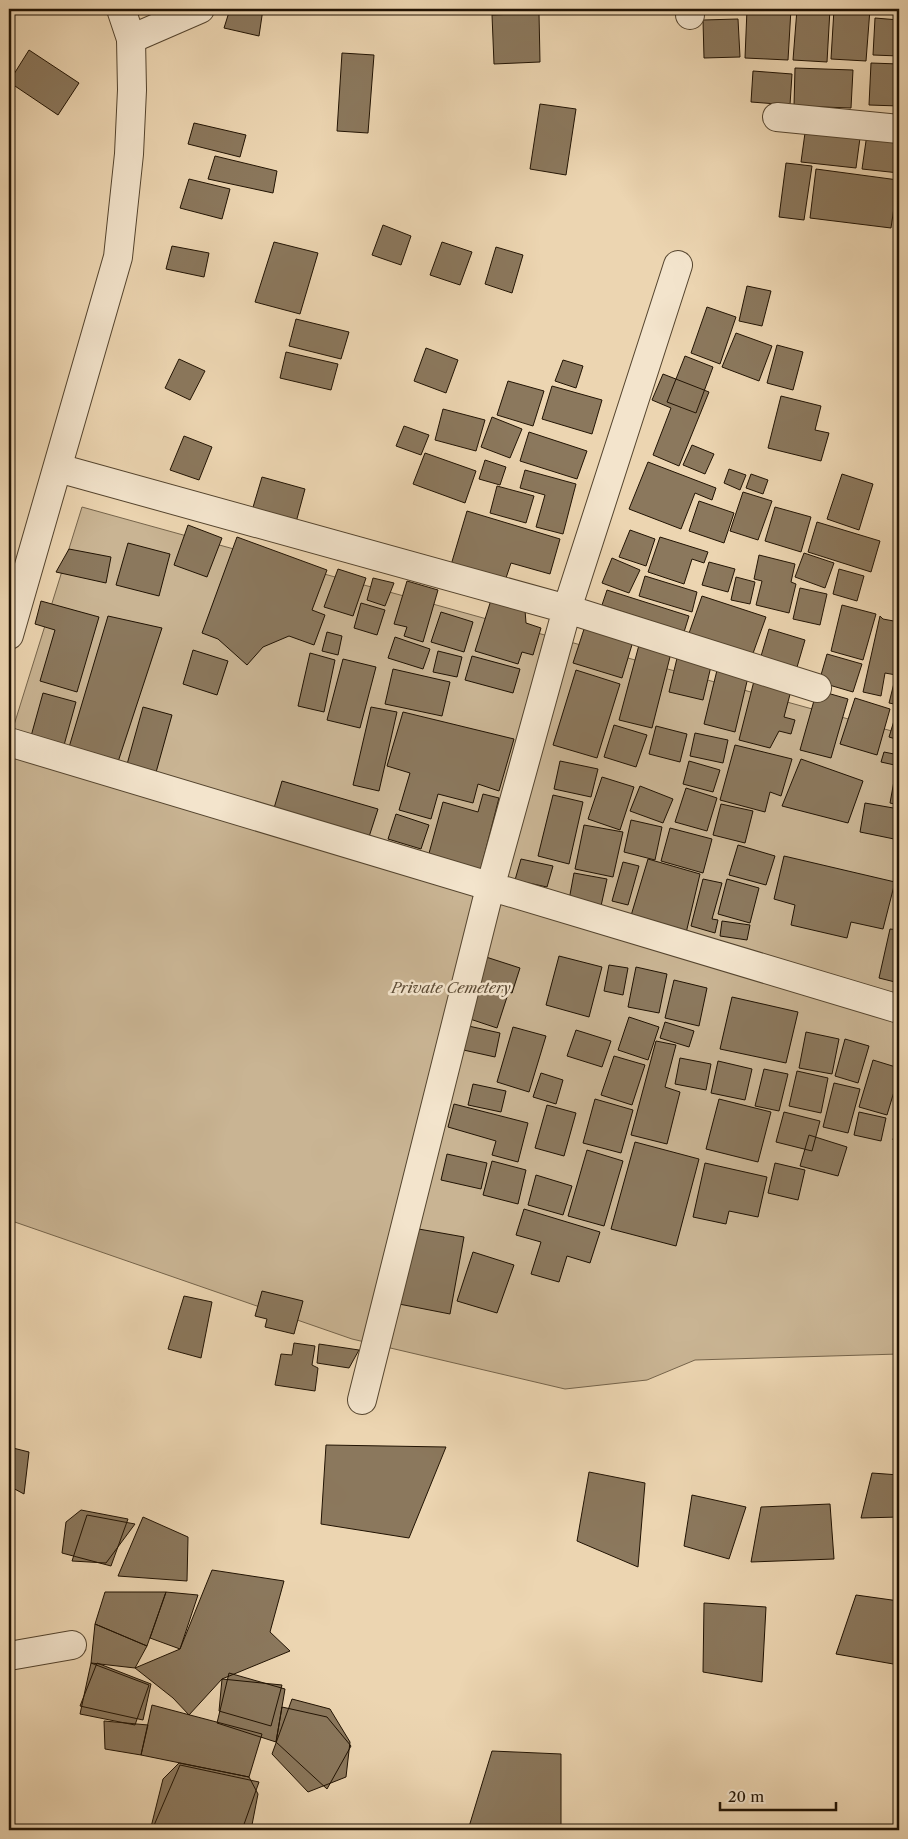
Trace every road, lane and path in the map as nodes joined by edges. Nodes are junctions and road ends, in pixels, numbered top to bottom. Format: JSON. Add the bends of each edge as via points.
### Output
{"nodes":[{"id":1,"x":121,"y":9,"type":"edge"},
{"id":2,"x":200,"y":9,"type":"edge"},
{"id":3,"x":130,"y":39,"type":"junction"},
{"id":4,"x":777,"y":117,"type":"dead end"},
{"id":5,"x":899,"y":129,"type":"edge"},
{"id":6,"x":678,"y":265,"type":"dead end"},
{"id":7,"x":58,"y":468,"type":"junction"},
{"id":8,"x":568,"y":609,"type":"junction"},
{"id":9,"x":9,"y":635,"type":"edge"},
{"id":10,"x":817,"y":688,"type":"dead end"},
{"id":11,"x":9,"y":742,"type":"edge"},
{"id":12,"x":490,"y":888,"type":"junction"},
{"id":13,"x":899,"y":1009,"type":"edge"},
{"id":14,"x":362,"y":1400,"type":"dead end"},
{"id":15,"x":72,"y":1645,"type":"dead end"},
{"id":16,"x":9,"y":1656,"type":"edge"}],
"edges":[{"from":1,"to":3,"type":"street"},
{"from":2,"to":3,"type":"street"},
{"from":3,"to":7,"type":"street","via":[[130,154],[118,257]]},
{"from":4,"to":5,"type":"street"},
{"from":6,"to":8,"type":"street"},
{"from":7,"to":8,"type":"street"},
{"from":7,"to":9,"type":"street"},
{"from":8,"to":10,"type":"street"},
{"from":8,"to":12,"type":"street"},
{"from":11,"to":12,"type":"street"},
{"from":12,"to":13,"type":"street"},
{"from":12,"to":14,"type":"street"},
{"from":15,"to":16,"type":"street"}]}
